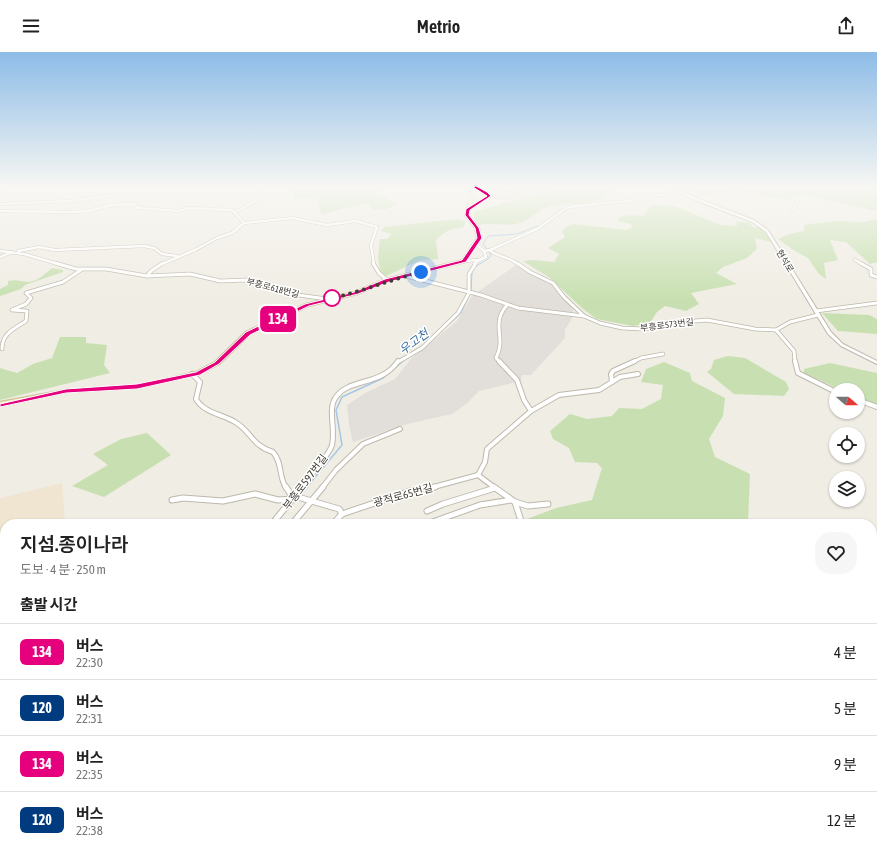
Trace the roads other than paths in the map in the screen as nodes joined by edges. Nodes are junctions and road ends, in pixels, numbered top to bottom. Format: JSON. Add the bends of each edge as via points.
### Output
{"nodes":[{"id":1,"x":243,"y":224,"type":"edge"},
{"id":2,"x":366,"y":224,"type":"edge"},
{"id":3,"x":474,"y":224,"type":"edge"},
{"id":4,"x":543,"y":224,"type":"edge"},
{"id":5,"x":757,"y":224,"type":"edge"},
{"id":6,"x":476,"y":244,"type":"junction"},
{"id":7,"x":487,"y":250,"type":"junction"},
{"id":8,"x":0,"y":251,"type":"edge"},
{"id":9,"x":14,"y":252,"type":"junction"},
{"id":10,"x":177,"y":256,"type":"junction"},
{"id":11,"x":0,"y":257,"type":"edge"},
{"id":12,"x":479,"y":260,"type":"junction"},
{"id":13,"x":855,"y":260,"type":"dead end"},
{"id":14,"x":464,"y":261,"type":"junction"},
{"id":15,"x":82,"y":270,"type":"junction"},
{"id":16,"x":147,"y":276,"type":"junction"},
{"id":17,"x":406,"y":276,"type":"junction"},
{"id":18,"x":877,"y":277,"type":"edge"},
{"id":19,"x":387,"y":280,"type":"junction"},
{"id":20,"x":471,"y":294,"type":"junction"},
{"id":21,"x":327,"y":299,"type":"junction"},
{"id":22,"x":877,"y":303,"type":"edge"},
{"id":23,"x":507,"y":306,"type":"junction"},
{"id":24,"x":816,"y":311,"type":"junction"},
{"id":25,"x":818,"y":315,"type":"junction"},
{"id":26,"x":584,"y":316,"type":"junction"},
{"id":27,"x":776,"y":330,"type":"junction"},
{"id":28,"x":2,"y":349,"type":"dead end"},
{"id":29,"x":663,"y":354,"type":"dead end"},
{"id":30,"x":877,"y":363,"type":"edge"},
{"id":31,"x":192,"y":374,"type":"junction"},
{"id":32,"x":638,"y":374,"type":"dead end"},
{"id":33,"x":612,"y":382,"type":"junction"},
{"id":34,"x":829,"y":388,"type":"edge"},
{"id":35,"x":865,"y":403,"type":"edge"},
{"id":36,"x":0,"y":404,"type":"edge"},
{"id":37,"x":877,"y":407,"type":"edge"},
{"id":38,"x":531,"y":411,"type":"junction"},
{"id":39,"x":400,"y":429,"type":"dead end"},
{"id":40,"x":478,"y":475,"type":"junction"},
{"id":41,"x":495,"y":488,"type":"junction"},
{"id":42,"x":295,"y":497,"type":"junction"},
{"id":43,"x":172,"y":500,"type":"dead end"},
{"id":44,"x":311,"y":501,"type":"junction"},
{"id":45,"x":513,"y":501,"type":"junction"},
{"id":46,"x":548,"y":504,"type":"dead end"},
{"id":47,"x":427,"y":511,"type":"dead end"},
{"id":48,"x":342,"y":514,"type":"junction"},
{"id":49,"x":276,"y":519,"type":"edge"},
{"id":50,"x":296,"y":519,"type":"edge"},
{"id":51,"x":338,"y":519,"type":"edge"},
{"id":52,"x":441,"y":519,"type":"edge"},
{"id":53,"x":520,"y":519,"type":"edge"}],
"edges":[{"from":1,"to":10,"type":"street","via":[[234,234],[213,239],[202,247]]},
{"from":2,"to":19,"type":"street","via":[[377,228],[372,241],[371,257],[377,273]]},
{"from":3,"to":6,"type":"main road","via":[[479,238]]},
{"from":4,"to":7,"type":"street"},
{"from":5,"to":24,"type":"street","name":"현석로","via":[[767,231]]},
{"from":6,"to":7,"type":"street","name":"부흥로573번길"},
{"from":6,"to":14,"type":"main road"},
{"from":7,"to":12,"type":"street","name":"부흥로597번길","via":[[486,257]]},
{"from":7,"to":26,"type":"street","name":"부흥로573번길","via":[[513,260],[553,283]]},
{"from":8,"to":9,"type":"street","name":"부흥로618번길"},
{"from":9,"to":10,"type":"street","name":"부흥로618번길","via":[[40,247],[55,250],[144,246],[154,248],[162,254]]},
{"from":9,"to":11,"type":"street","name":"부흥로618번길"},
{"from":9,"to":15,"type":"street","name":"부흥로618번길"},
{"from":10,"to":16,"type":"street","via":[[153,269]]},
{"from":12,"to":14,"type":"street"},
{"from":12,"to":20,"type":"street","name":"부흥로597번길","via":[[469,274]]},
{"from":13,"to":18,"type":"street","via":[[871,269],[871,275]]},
{"from":14,"to":17,"type":"main road"},
{"from":15,"to":16,"type":"street","name":"부흥로618번길","via":[[106,269]]},
{"from":15,"to":28,"type":"street","via":[[63,282],[26,293],[30,298],[26,304],[12,310],[27,311],[26,321],[5,334],[1,340]]},
{"from":16,"to":21,"type":"street","name":"부흥로618번길","via":[[190,274],[220,281],[246,280],[292,294]]},
{"from":17,"to":19,"type":"main road"},
{"from":17,"to":20,"type":"street"},
{"from":19,"to":21,"type":"main road","via":[[356,293]]},
{"from":20,"to":23,"type":"street"},
{"from":20,"to":42,"type":"street","name":"부흥로597번길","via":[[458,313],[422,348],[399,360],[393,369],[379,378],[344,389],[336,396],[331,405],[334,426],[332,446]]},
{"from":21,"to":31,"type":"main road","via":[[307,305],[248,333],[217,363]]},
{"from":22,"to":24,"type":"street"},
{"from":23,"to":26,"type":"street"},
{"from":23,"to":38,"type":"street","via":[[498,316],[496,324],[501,333],[501,348],[496,358],[517,380]]},
{"from":24,"to":25,"type":"street","name":"현석로"},
{"from":25,"to":27,"type":"street","name":"부흥로573번길","via":[[790,322]]},
{"from":25,"to":30,"type":"street","name":"현석로","via":[[829,333],[842,345]]},
{"from":26,"to":27,"type":"street","name":"부흥로573번길","via":[[622,328],[643,329],[671,323],[707,320]]},
{"from":27,"to":34,"type":"street","via":[[794,350],[798,373]]},
{"from":29,"to":33,"type":"street","via":[[641,358],[614,371],[610,374]]},
{"from":31,"to":36,"type":"main road","via":[[137,386],[66,391]]},
{"from":31,"to":42,"type":"street","via":[[200,380],[201,385],[196,399],[199,404],[219,416],[236,422],[262,449],[273,452],[280,463],[281,479]]},
{"from":32,"to":33,"type":"street","via":[[620,377]]},
{"from":33,"to":38,"type":"street","via":[[596,390],[560,395]]},
{"from":35,"to":37,"type":"street"},
{"from":38,"to":40,"type":"street","via":[[488,449]]},
{"from":39,"to":44,"type":"street","via":[[363,444],[336,470]]},
{"from":40,"to":41,"type":"street"},
{"from":40,"to":48,"type":"street","name":"광적로65번길","via":[[410,491]]},
{"from":41,"to":45,"type":"street"},
{"from":41,"to":47,"type":"street","name":"광적로65번길"},
{"from":42,"to":43,"type":"street","via":[[278,500],[255,494],[223,501],[183,498]]},
{"from":42,"to":44,"type":"street"},
{"from":42,"to":49,"type":"street","name":"부흥로597번길"},
{"from":44,"to":48,"type":"street","via":[[339,509]]},
{"from":44,"to":50,"type":"street"},
{"from":45,"to":46,"type":"street","via":[[528,506]]},
{"from":45,"to":52,"type":"street","via":[[480,505]]},
{"from":45,"to":53,"type":"street"},
{"from":48,"to":51,"type":"street","name":"광적로65번길"}]}
